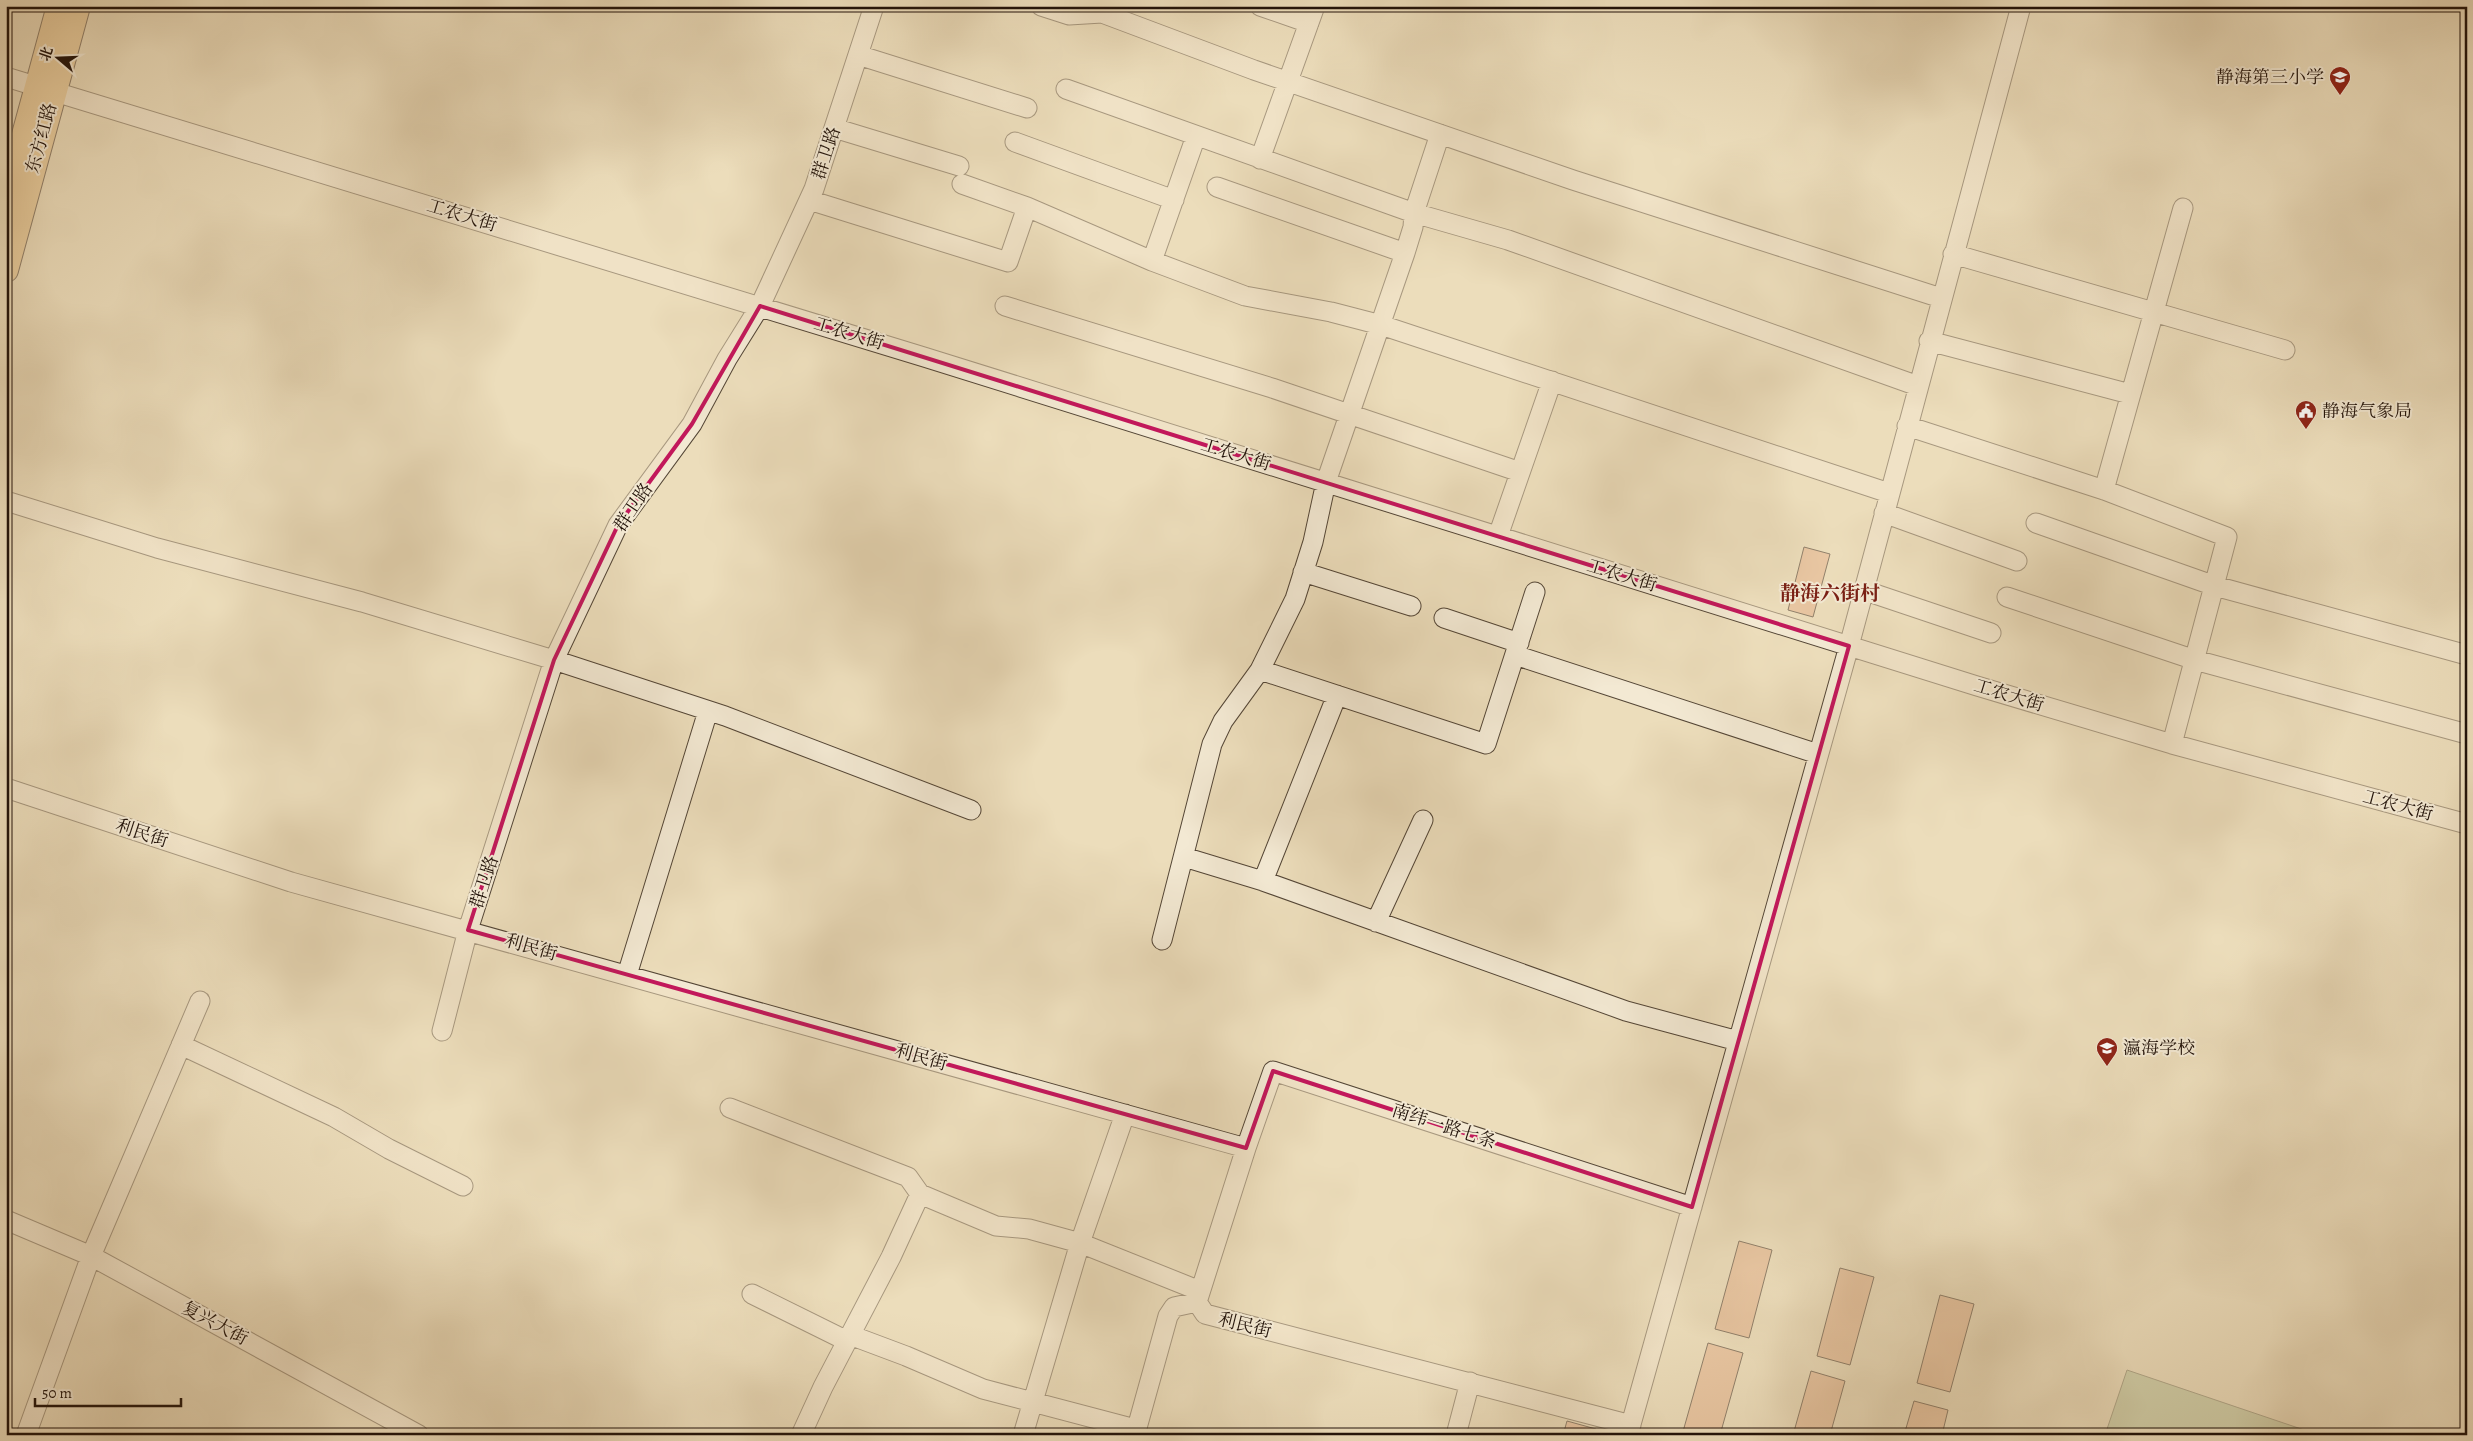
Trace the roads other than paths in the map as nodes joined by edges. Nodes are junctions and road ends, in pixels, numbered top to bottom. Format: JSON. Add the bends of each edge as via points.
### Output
{"nodes":[{"id":1,"x":59,"y":6,"type":"edge"},
{"id":2,"x":78,"y":6,"type":"edge"},
{"id":3,"x":874,"y":6,"type":"edge"},
{"id":4,"x":1042,"y":6,"type":"edge"},
{"id":5,"x":1260,"y":6,"type":"edge"},
{"id":6,"x":2021,"y":6,"type":"edge"},
{"id":7,"x":1312,"y":15,"type":"edge"},
{"id":8,"x":858,"y":55,"type":"junction"},
{"id":9,"x":6,"y":77,"type":"edge"},
{"id":10,"x":1288,"y":82,"type":"junction"},
{"id":11,"x":45,"y":88,"type":"junction"},
{"id":12,"x":1066,"y":89,"type":"dead end"},
{"id":13,"x":1026,"y":108,"type":"dead end"},
{"id":14,"x":834,"y":128,"type":"junction"},
{"id":15,"x":1440,"y":134,"type":"junction"},
{"id":16,"x":1196,"y":136,"type":"junction"},
{"id":17,"x":1015,"y":142,"type":"dead end"},
{"id":18,"x":1260,"y":159,"type":"junction"},
{"id":19,"x":1217,"y":187,"type":"dead end"},
{"id":20,"x":809,"y":200,"type":"junction"},
{"id":21,"x":1174,"y":200,"type":"junction"},
{"id":22,"x":6,"y":202,"type":"edge"},
{"id":23,"x":1027,"y":207,"type":"junction"},
{"id":24,"x":2182,"y":208,"type":"dead end"},
{"id":25,"x":1414,"y":213,"type":"junction"},
{"id":26,"x":1405,"y":253,"type":"junction"},
{"id":27,"x":1953,"y":254,"type":"junction"},
{"id":28,"x":1152,"y":262,"type":"junction"},
{"id":29,"x":6,"y":270,"type":"edge"},
{"id":30,"x":1941,"y":298,"type":"junction"},
{"id":31,"x":760,"y":306,"type":"junction"},
{"id":32,"x":1005,"y":306,"type":"dead end"},
{"id":33,"x":2153,"y":310,"type":"junction"},
{"id":34,"x":1381,"y":325,"type":"junction"},
{"id":35,"x":1929,"y":341,"type":"junction"},
{"id":36,"x":2285,"y":350,"type":"dead end"},
{"id":37,"x":1552,"y":381,"type":"junction"},
{"id":38,"x":1918,"y":386,"type":"junction"},
{"id":39,"x":2130,"y":394,"type":"junction"},
{"id":40,"x":1350,"y":415,"type":"junction"},
{"id":41,"x":1907,"y":426,"type":"junction"},
{"id":42,"x":1520,"y":472,"type":"junction"},
{"id":43,"x":1326,"y":482,"type":"junction"},
{"id":44,"x":2104,"y":490,"type":"junction"},
{"id":45,"x":1889,"y":493,"type":"junction"},
{"id":46,"x":6,"y":501,"type":"edge"},
{"id":47,"x":1884,"y":513,"type":"junction"},
{"id":48,"x":2036,"y":523,"type":"dead end"},
{"id":49,"x":1498,"y":536,"type":"junction"},
{"id":50,"x":2017,"y":561,"type":"dead end"},
{"id":51,"x":1304,"y":572,"type":"junction"},
{"id":52,"x":2214,"y":586,"type":"junction"},
{"id":53,"x":1863,"y":590,"type":"junction"},
{"id":54,"x":1535,"y":592,"type":"dead end"},
{"id":55,"x":2007,"y":597,"type":"dead end"},
{"id":56,"x":1411,"y":606,"type":"dead end"},
{"id":57,"x":1444,"y":618,"type":"dead end"},
{"id":58,"x":1991,"y":633,"type":"dead end"},
{"id":59,"x":1849,"y":646,"type":"junction"},
{"id":60,"x":1517,"y":649,"type":"junction"},
{"id":61,"x":2467,"y":655,"type":"edge"},
{"id":62,"x":554,"y":660,"type":"junction"},
{"id":63,"x":2195,"y":660,"type":"junction"},
{"id":64,"x":1260,"y":670,"type":"junction"},
{"id":65,"x":1337,"y":695,"type":"junction"},
{"id":66,"x":708,"y":711,"type":"junction"},
{"id":67,"x":2467,"y":734,"type":"edge"},
{"id":68,"x":2172,"y":744,"type":"junction"},
{"id":69,"x":1818,"y":754,"type":"junction"},
{"id":70,"x":6,"y":788,"type":"edge"},
{"id":71,"x":971,"y":810,"type":"dead end"},
{"id":72,"x":1423,"y":820,"type":"dead end"},
{"id":73,"x":2467,"y":824,"type":"edge"},
{"id":74,"x":1184,"y":856,"type":"junction"},
{"id":75,"x":1263,"y":881,"type":"junction"},
{"id":76,"x":1376,"y":922,"type":"junction"},
{"id":77,"x":468,"y":930,"type":"junction"},
{"id":78,"x":1162,"y":940,"type":"dead end"},
{"id":79,"x":627,"y":975,"type":"junction"},
{"id":80,"x":200,"y":1002,"type":"dead end"},
{"id":81,"x":442,"y":1031,"type":"dead end"},
{"id":82,"x":1738,"y":1041,"type":"junction"},
{"id":83,"x":181,"y":1045,"type":"junction"},
{"id":84,"x":730,"y":1108,"type":"dead end"},
{"id":85,"x":1125,"y":1114,"type":"junction"},
{"id":86,"x":1246,"y":1148,"type":"junction"},
{"id":87,"x":463,"y":1186,"type":"dead end"},
{"id":88,"x":920,"y":1194,"type":"junction"},
{"id":89,"x":1692,"y":1206,"type":"junction"},
{"id":90,"x":6,"y":1220,"type":"edge"},
{"id":91,"x":1080,"y":1243,"type":"junction"},
{"id":92,"x":91,"y":1256,"type":"junction"},
{"id":93,"x":752,"y":1294,"type":"dead end"},
{"id":94,"x":1199,"y":1297,"type":"junction"},
{"id":95,"x":848,"y":1338,"type":"junction"},
{"id":96,"x":1470,"y":1382,"type":"junction"},
{"id":97,"x":1032,"y":1402,"type":"junction"},
{"id":98,"x":1629,"y":1430,"type":"edge"},
{"id":99,"x":1135,"y":1432,"type":"edge"},
{"id":100,"x":26,"y":1435,"type":"edge"},
{"id":101,"x":419,"y":1435,"type":"edge"},
{"id":102,"x":801,"y":1435,"type":"edge"},
{"id":103,"x":1023,"y":1435,"type":"edge"},
{"id":104,"x":1456,"y":1435,"type":"edge"}],
"edges":[{"from":1,"to":11,"type":"main road"},
{"from":2,"to":11,"type":"main road","name":"东方红路"},
{"from":3,"to":8,"type":"street","name":"群卫路"},
{"from":4,"to":10,"type":"street","via":[[1070,15],[1102,14]]},
{"from":5,"to":7,"type":"street"},
{"from":6,"to":27,"type":"street"},
{"from":7,"to":10,"type":"street"},
{"from":8,"to":13,"type":"street"},
{"from":8,"to":14,"type":"street","name":"群卫路"},
{"from":9,"to":11,"type":"street","name":"工农大街"},
{"from":10,"to":15,"type":"street"},
{"from":10,"to":18,"type":"street"},
{"from":11,"to":22,"type":"main road"},
{"from":11,"to":29,"type":"main road","name":"东方红路"},
{"from":11,"to":31,"type":"street","name":"工农大街"},
{"from":12,"to":16,"type":"street"},
{"from":14,"to":20,"type":"street","name":"群卫路"},
{"from":14,"to":23,"type":"street","via":[[960,175]]},
{"from":15,"to":25,"type":"street"},
{"from":15,"to":30,"type":"street"},
{"from":16,"to":18,"type":"street"},
{"from":16,"to":21,"type":"street"},
{"from":17,"to":21,"type":"street"},
{"from":18,"to":25,"type":"street"},
{"from":19,"to":26,"type":"street"},
{"from":20,"to":23,"type":"street","via":[[1008,262]]},
{"from":20,"to":31,"type":"street","name":"群卫路"},
{"from":21,"to":28,"type":"street"},
{"from":23,"to":28,"type":"street"},
{"from":24,"to":33,"type":"street"},
{"from":25,"to":26,"type":"street"},
{"from":25,"to":38,"type":"street","via":[[1508,240]]},
{"from":26,"to":34,"type":"street"},
{"from":27,"to":30,"type":"street"},
{"from":27,"to":33,"type":"street"},
{"from":28,"to":34,"type":"street","via":[[1245,296]]},
{"from":30,"to":35,"type":"street"},
{"from":31,"to":43,"type":"street","name":"工农大街"},
{"from":31,"to":62,"type":"street","name":"群卫路","via":[[692,424],[618,525]]},
{"from":32,"to":40,"type":"street"},
{"from":33,"to":36,"type":"street"},
{"from":33,"to":39,"type":"street"},
{"from":34,"to":37,"type":"street"},
{"from":34,"to":40,"type":"street"},
{"from":35,"to":38,"type":"street"},
{"from":35,"to":39,"type":"street"},
{"from":37,"to":42,"type":"street"},
{"from":37,"to":45,"type":"street"},
{"from":38,"to":41,"type":"street"},
{"from":39,"to":44,"type":"street"},
{"from":40,"to":42,"type":"street"},
{"from":40,"to":43,"type":"street"},
{"from":41,"to":44,"type":"street"},
{"from":41,"to":45,"type":"street"},
{"from":42,"to":49,"type":"street"},
{"from":43,"to":49,"type":"street","name":"工农大街"},
{"from":43,"to":51,"type":"street"},
{"from":44,"to":52,"type":"street","via":[[2227,537]]},
{"from":45,"to":47,"type":"street"},
{"from":46,"to":62,"type":"street","via":[[157,548],[362,602]]},
{"from":47,"to":50,"type":"street"},
{"from":47,"to":53,"type":"street"},
{"from":48,"to":52,"type":"street"},
{"from":49,"to":59,"type":"street","name":"工农大街"},
{"from":51,"to":56,"type":"street"},
{"from":51,"to":64,"type":"street","via":[[1295,599]]},
{"from":52,"to":61,"type":"street"},
{"from":52,"to":63,"type":"street"},
{"from":53,"to":58,"type":"street"},
{"from":53,"to":59,"type":"street"},
{"from":54,"to":60,"type":"street"},
{"from":55,"to":63,"type":"street"},
{"from":57,"to":60,"type":"street"},
{"from":59,"to":68,"type":"street","name":"工农大街"},
{"from":59,"to":69,"type":"street"},
{"from":60,"to":65,"type":"street","via":[[1486,744]]},
{"from":60,"to":69,"type":"street"},
{"from":62,"to":66,"type":"street"},
{"from":62,"to":77,"type":"street","name":"群卫路"},
{"from":63,"to":67,"type":"street"},
{"from":63,"to":68,"type":"street"},
{"from":64,"to":65,"type":"street"},
{"from":64,"to":74,"type":"street","via":[[1223,721],[1212,744]]},
{"from":65,"to":75,"type":"street"},
{"from":66,"to":71,"type":"street"},
{"from":66,"to":79,"type":"street"},
{"from":68,"to":73,"type":"street","name":"工农大街"},
{"from":69,"to":82,"type":"street"},
{"from":70,"to":77,"type":"street","name":"利民街","via":[[291,882]]},
{"from":72,"to":76,"type":"street"},
{"from":74,"to":75,"type":"street"},
{"from":74,"to":78,"type":"street"},
{"from":75,"to":76,"type":"street"},
{"from":76,"to":82,"type":"street","via":[[1626,1011]]},
{"from":77,"to":79,"type":"street","name":"利民街"},
{"from":77,"to":81,"type":"street","name":"群卫路"},
{"from":79,"to":85,"type":"street","name":"利民街"},
{"from":80,"to":83,"type":"street"},
{"from":82,"to":89,"type":"street"},
{"from":83,"to":87,"type":"street","via":[[334,1117]]},
{"from":83,"to":92,"type":"street"},
{"from":84,"to":88,"type":"street","via":[[908,1177]]},
{"from":85,"to":86,"type":"street","name":"利民街"},
{"from":85,"to":91,"type":"street"},
{"from":86,"to":89,"type":"street","name":"南纬一路七条","via":[[1273,1071]]},
{"from":86,"to":94,"type":"street"},
{"from":88,"to":91,"type":"street","name":"利民街","via":[[996,1226],[1029,1229]]},
{"from":88,"to":95,"type":"street"},
{"from":89,"to":98,"type":"street"},
{"from":90,"to":92,"type":"street","name":"复兴大街"},
{"from":91,"to":94,"type":"street","name":"利民街"},
{"from":91,"to":97,"type":"street"},
{"from":92,"to":100,"type":"street"},
{"from":92,"to":101,"type":"street","name":"复兴大街"},
{"from":93,"to":95,"type":"street"},
{"from":94,"to":96,"type":"street","name":"利民街","via":[[1205,1314]]},
{"from":94,"to":99,"type":"street","via":[[1174,1307],[1168,1316]]},
{"from":95,"to":97,"type":"street","via":[[906,1356],[983,1389]]},
{"from":95,"to":102,"type":"street"},
{"from":96,"to":98,"type":"street","name":"利民街"},
{"from":96,"to":104,"type":"street"},
{"from":97,"to":99,"type":"street"},
{"from":97,"to":103,"type":"street"}]}
